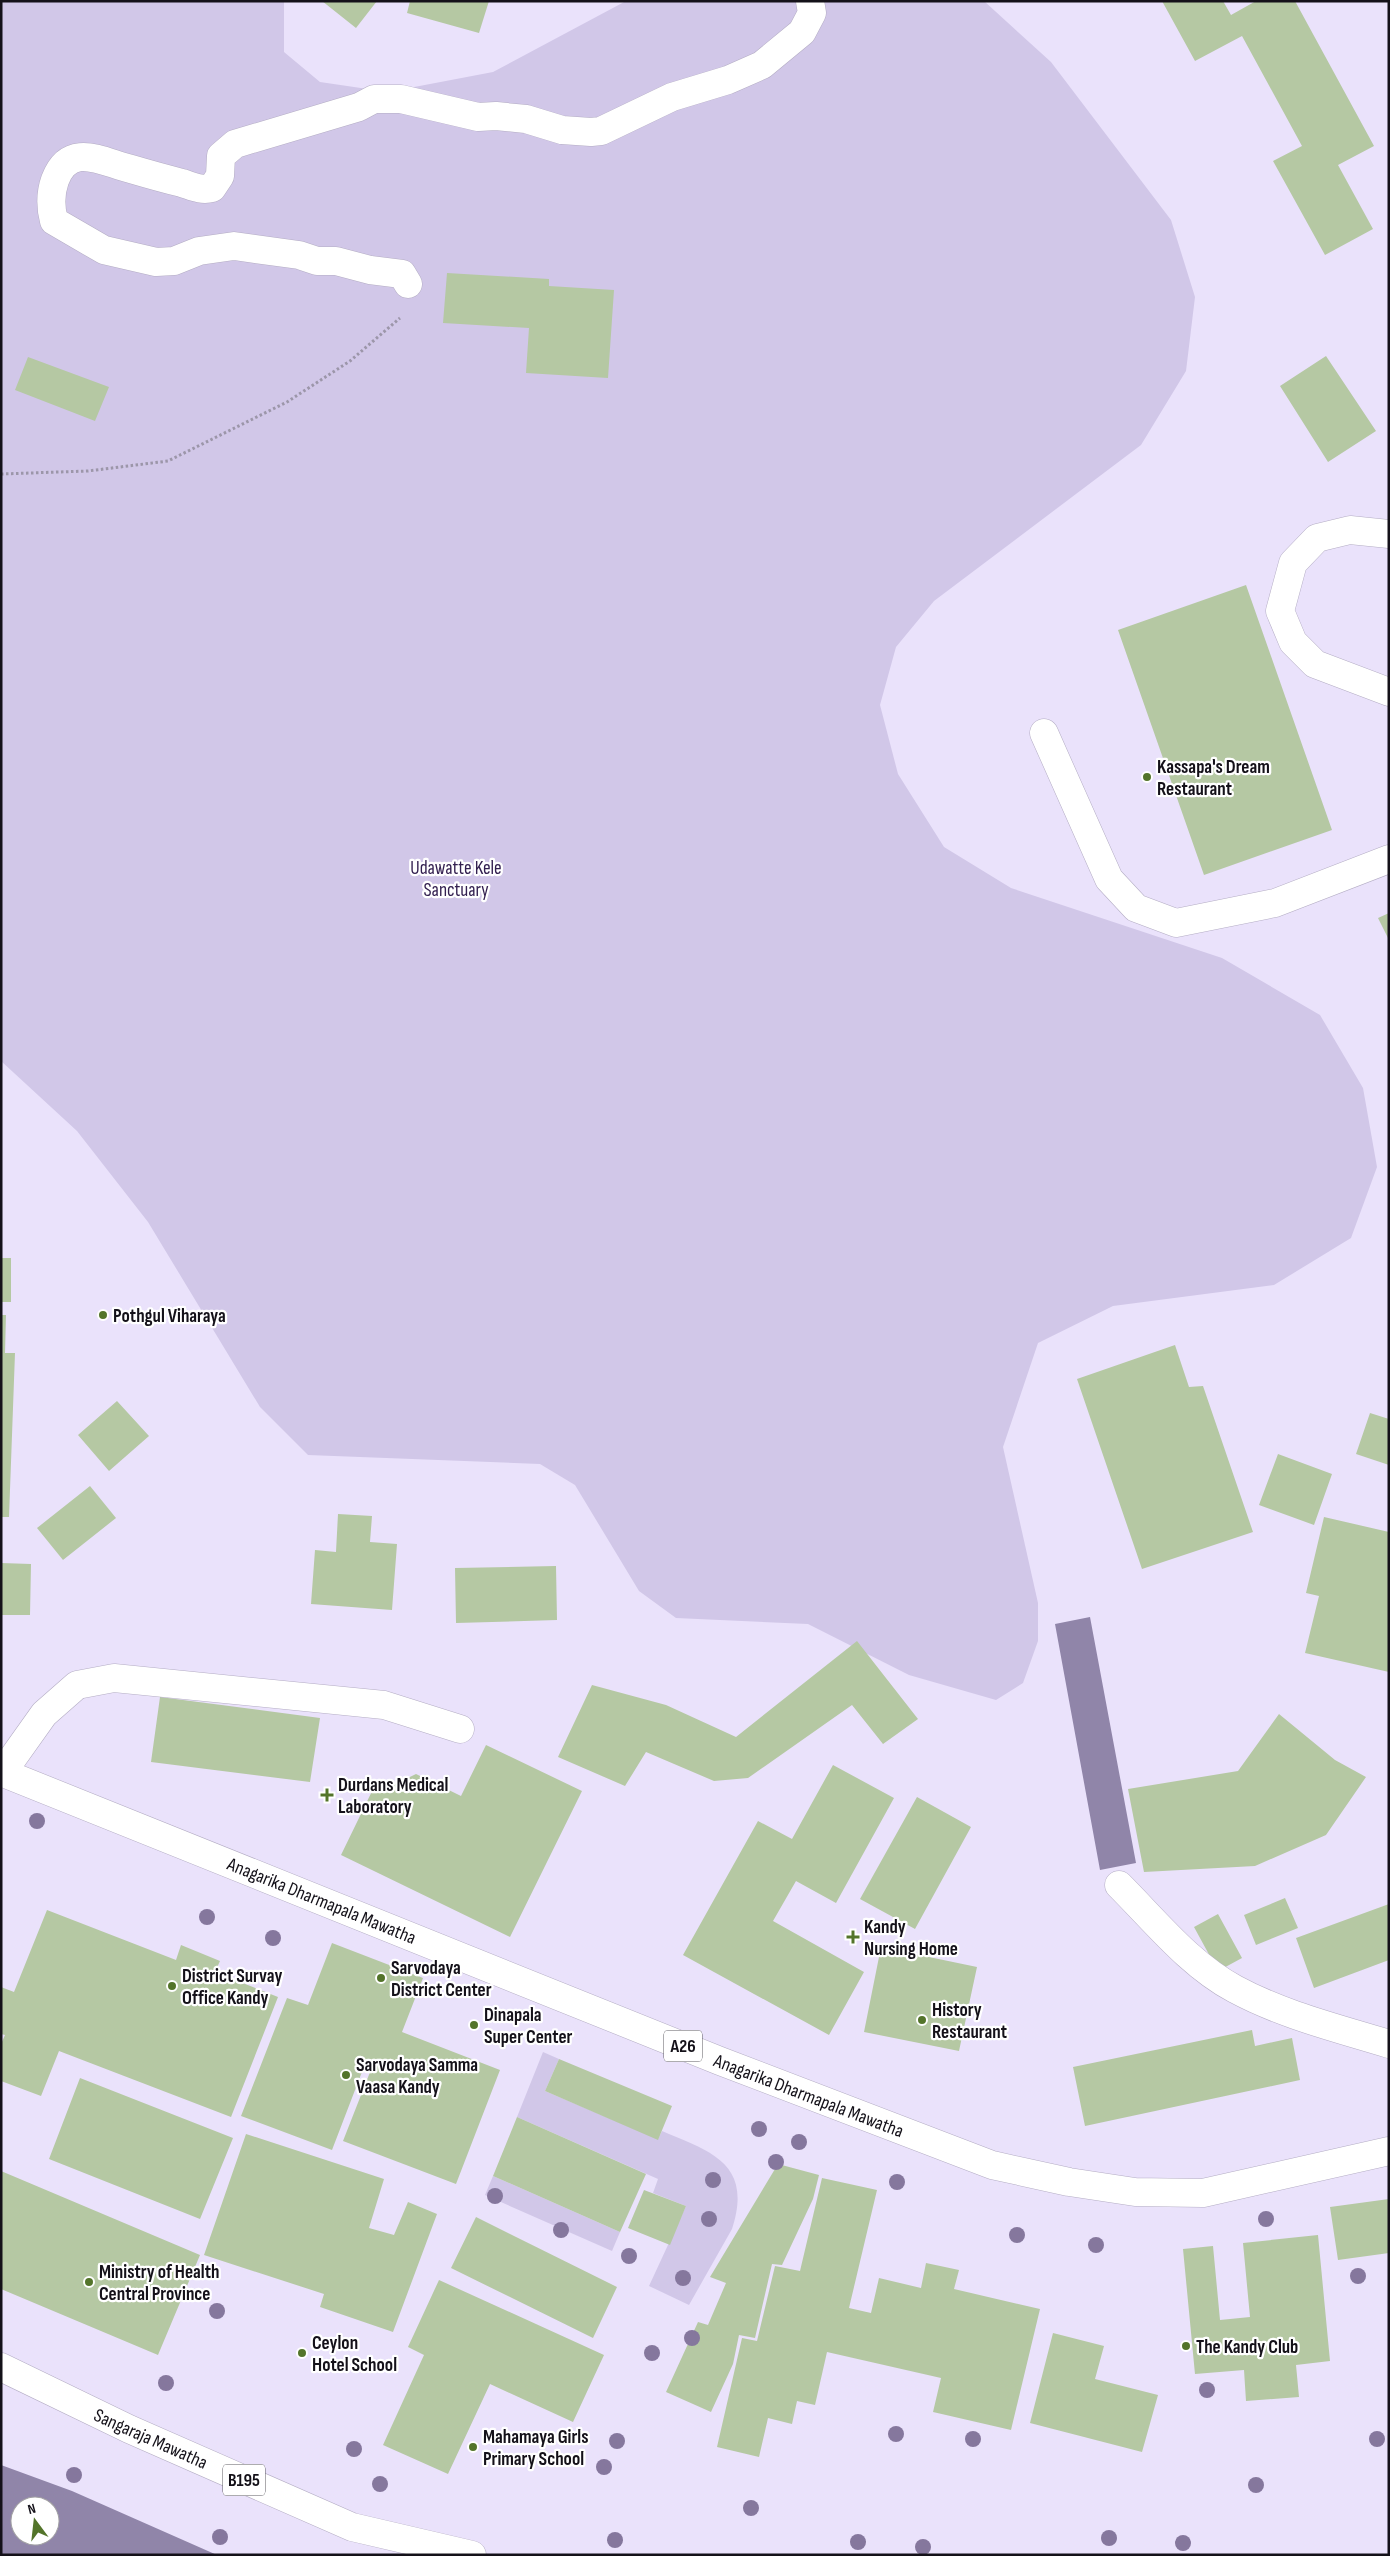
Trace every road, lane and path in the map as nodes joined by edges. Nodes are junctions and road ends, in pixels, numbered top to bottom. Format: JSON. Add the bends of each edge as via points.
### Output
{"nodes":[{"id":1,"x":810,"y":1,"type":"edge"},
{"id":2,"x":408,"y":284,"type":"joint"},
{"id":3,"x":1,"y":474,"type":"edge"},
{"id":4,"x":1389,"y":534,"type":"edge"},
{"id":5,"x":1389,"y":692,"type":"edge"},
{"id":6,"x":1044,"y":733,"type":"dead end"},
{"id":7,"x":1389,"y":859,"type":"edge"},
{"id":8,"x":460,"y":1729,"type":"dead end"},
{"id":9,"x":2,"y":1772,"type":"edge"},
{"id":10,"x":1119,"y":1885,"type":"dead end"},
{"id":11,"x":1389,"y":2044,"type":"edge"},
{"id":12,"x":1389,"y":2151,"type":"edge"},
{"id":13,"x":1,"y":2366,"type":"edge"},
{"id":14,"x":13,"y":2377,"type":"edge"},
{"id":15,"x":472,"y":2555,"type":"edge"}],
"edges":[{"from":1,"to":2,"type":"main road","via":[[812,13],[802,32],[762,65],[728,80],[672,97],[601,131],[562,130],[526,119],[478,117],[412,101],[383,98],[235,144],[221,156],[220,176],[212,188],[187,186],[86,156],[72,160],[58,172],[50,192],[54,221],[104,250],[156,262],[174,261],[199,251],[234,246],[257,248],[402,274]]},
{"from":2,"to":3,"type":"path","via":[[400,321],[350,361],[287,402],[168,461],[88,472]]},
{"from":4,"to":5,"type":"main road","via":[[1350,530],[1317,538],[1293,563],[1280,611],[1292,642],[1316,664]]},
{"from":6,"to":7,"type":"main road","via":[[1109,879],[1136,908],[1176,923],[1275,903]]},
{"from":8,"to":9,"type":"main road","via":[[384,1705],[114,1678],[77,1685],[44,1714]]},
{"from":9,"to":12,"type":"main road","name":"Anagarika Dharmapala Mawatha","number":"A26","via":[[720,2061],[992,2165],[1068,2182],[1135,2192],[1203,2193]]},
{"from":10,"to":11,"type":"main road","via":[[1194,1960],[1234,1989],[1293,2015]]},
{"from":13,"to":14,"type":"main road","name":"Sangaraja Mawatha"},
{"from":14,"to":15,"type":"main road","name":"Sangaraja Mawatha","number":"B195","via":[[352,2527]]}]}
